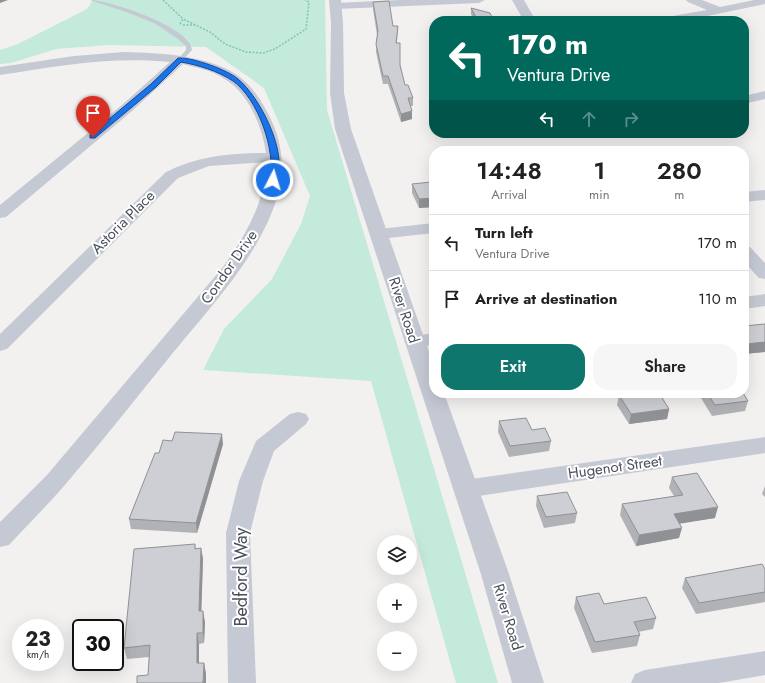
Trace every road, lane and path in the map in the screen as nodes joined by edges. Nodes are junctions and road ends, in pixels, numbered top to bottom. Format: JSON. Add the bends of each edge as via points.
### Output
{"nodes":[{"id":1,"x":93,"y":0,"type":"edge"},
{"id":2,"x":163,"y":0,"type":"edge"},
{"id":3,"x":305,"y":0,"type":"edge"},
{"id":4,"x":479,"y":0,"type":"edge"},
{"id":5,"x":518,"y":0,"type":"edge"},
{"id":6,"x":692,"y":0,"type":"edge"},
{"id":7,"x":765,"y":1,"type":"edge"},
{"id":8,"x":335,"y":3,"type":"edge"},
{"id":9,"x":720,"y":11,"type":"junction"},
{"id":10,"x":527,"y":16,"type":"edge"},
{"id":11,"x":690,"y":16,"type":"edge"},
{"id":12,"x":183,"y":19,"type":"junction"},
{"id":13,"x":195,"y":25,"type":"junction"},
{"id":14,"x":180,"y":60,"type":"junction"},
{"id":15,"x":0,"y":71,"type":"edge"},
{"id":16,"x":765,"y":95,"type":"edge"},
{"id":17,"x":749,"y":99,"type":"edge"},
{"id":18,"x":275,"y":157,"type":"junction"},
{"id":19,"x":765,"y":195,"type":"edge"},
{"id":20,"x":749,"y":197,"type":"edge"},
{"id":21,"x":0,"y":213,"type":"edge"},
{"id":22,"x":429,"y":229,"type":"edge"},
{"id":23,"x":379,"y":234,"type":"junction"},
{"id":24,"x":749,"y":256,"type":"edge"},
{"id":25,"x":765,"y":274,"type":"edge"},
{"id":26,"x":765,"y":300,"type":"edge"},
{"id":27,"x":749,"y":302,"type":"edge"},
{"id":28,"x":429,"y":340,"type":"edge"},
{"id":29,"x":414,"y":341,"type":"junction"},
{"id":30,"x":0,"y":345,"type":"edge"},
{"id":31,"x":429,"y":385,"type":"edge"},
{"id":32,"x":434,"y":398,"type":"edge"},
{"id":33,"x":298,"y":420,"type":"dead end"},
{"id":34,"x":765,"y":445,"type":"edge"},
{"id":35,"x":465,"y":490,"type":"junction"},
{"id":36,"x":0,"y":538,"type":"edge"},
{"id":37,"x":765,"y":663,"type":"edge"},
{"id":38,"x":242,"y":683,"type":"edge"},
{"id":39,"x":528,"y":683,"type":"edge"},
{"id":40,"x":645,"y":683,"type":"edge"}],
"edges":[{"from":1,"to":14,"type":"lane","via":[[137,13],[165,28],[189,46],[189,50]]},
{"from":2,"to":12,"type":"path"},
{"from":3,"to":13,"type":"path","via":[[309,2],[306,29],[263,53],[246,52],[225,44],[210,32]]},
{"from":4,"to":8,"type":"street"},
{"from":5,"to":10,"type":"street"},
{"from":6,"to":9,"type":"street"},
{"from":7,"to":9,"type":"street"},
{"from":8,"to":23,"type":"street","name":"River Road","via":[[337,93],[344,129]]},
{"from":9,"to":11,"type":"street"},
{"from":12,"to":13,"type":"path"},
{"from":12,"to":13,"type":"path","via":[[181,24],[176,26]]},
{"from":14,"to":15,"type":"street","name":"Condor Drive","via":[[149,56],[108,56]]},
{"from":14,"to":18,"type":"street","name":"Condor Drive","via":[[220,71],[242,86],[268,127]]},
{"from":14,"to":21,"type":"street","via":[[127,108]]},
{"from":16,"to":17,"type":"street"},
{"from":18,"to":30,"type":"street","name":"Astoria Place","via":[[209,161],[172,175]]},
{"from":18,"to":36,"type":"street","name":"Condor Drive","via":[[276,169],[269,202],[251,240],[230,271],[55,481]]},
{"from":19,"to":20,"type":"street"},
{"from":22,"to":23,"type":"street"},
{"from":23,"to":29,"type":"street","name":"River Road"},
{"from":24,"to":25,"type":"street"},
{"from":26,"to":27,"type":"street"},
{"from":28,"to":29,"type":"street"},
{"from":29,"to":31,"type":"street","name":"River Road"},
{"from":32,"to":35,"type":"street","name":"River Road"},
{"from":33,"to":38,"type":"street","name":"Bedford Way","via":[[264,447],[251,481],[238,533]]},
{"from":34,"to":35,"type":"street","name":"Hugenot Street"},
{"from":35,"to":39,"type":"street","name":"River Road","via":[[494,571]]},
{"from":37,"to":40,"type":"street"}]}
